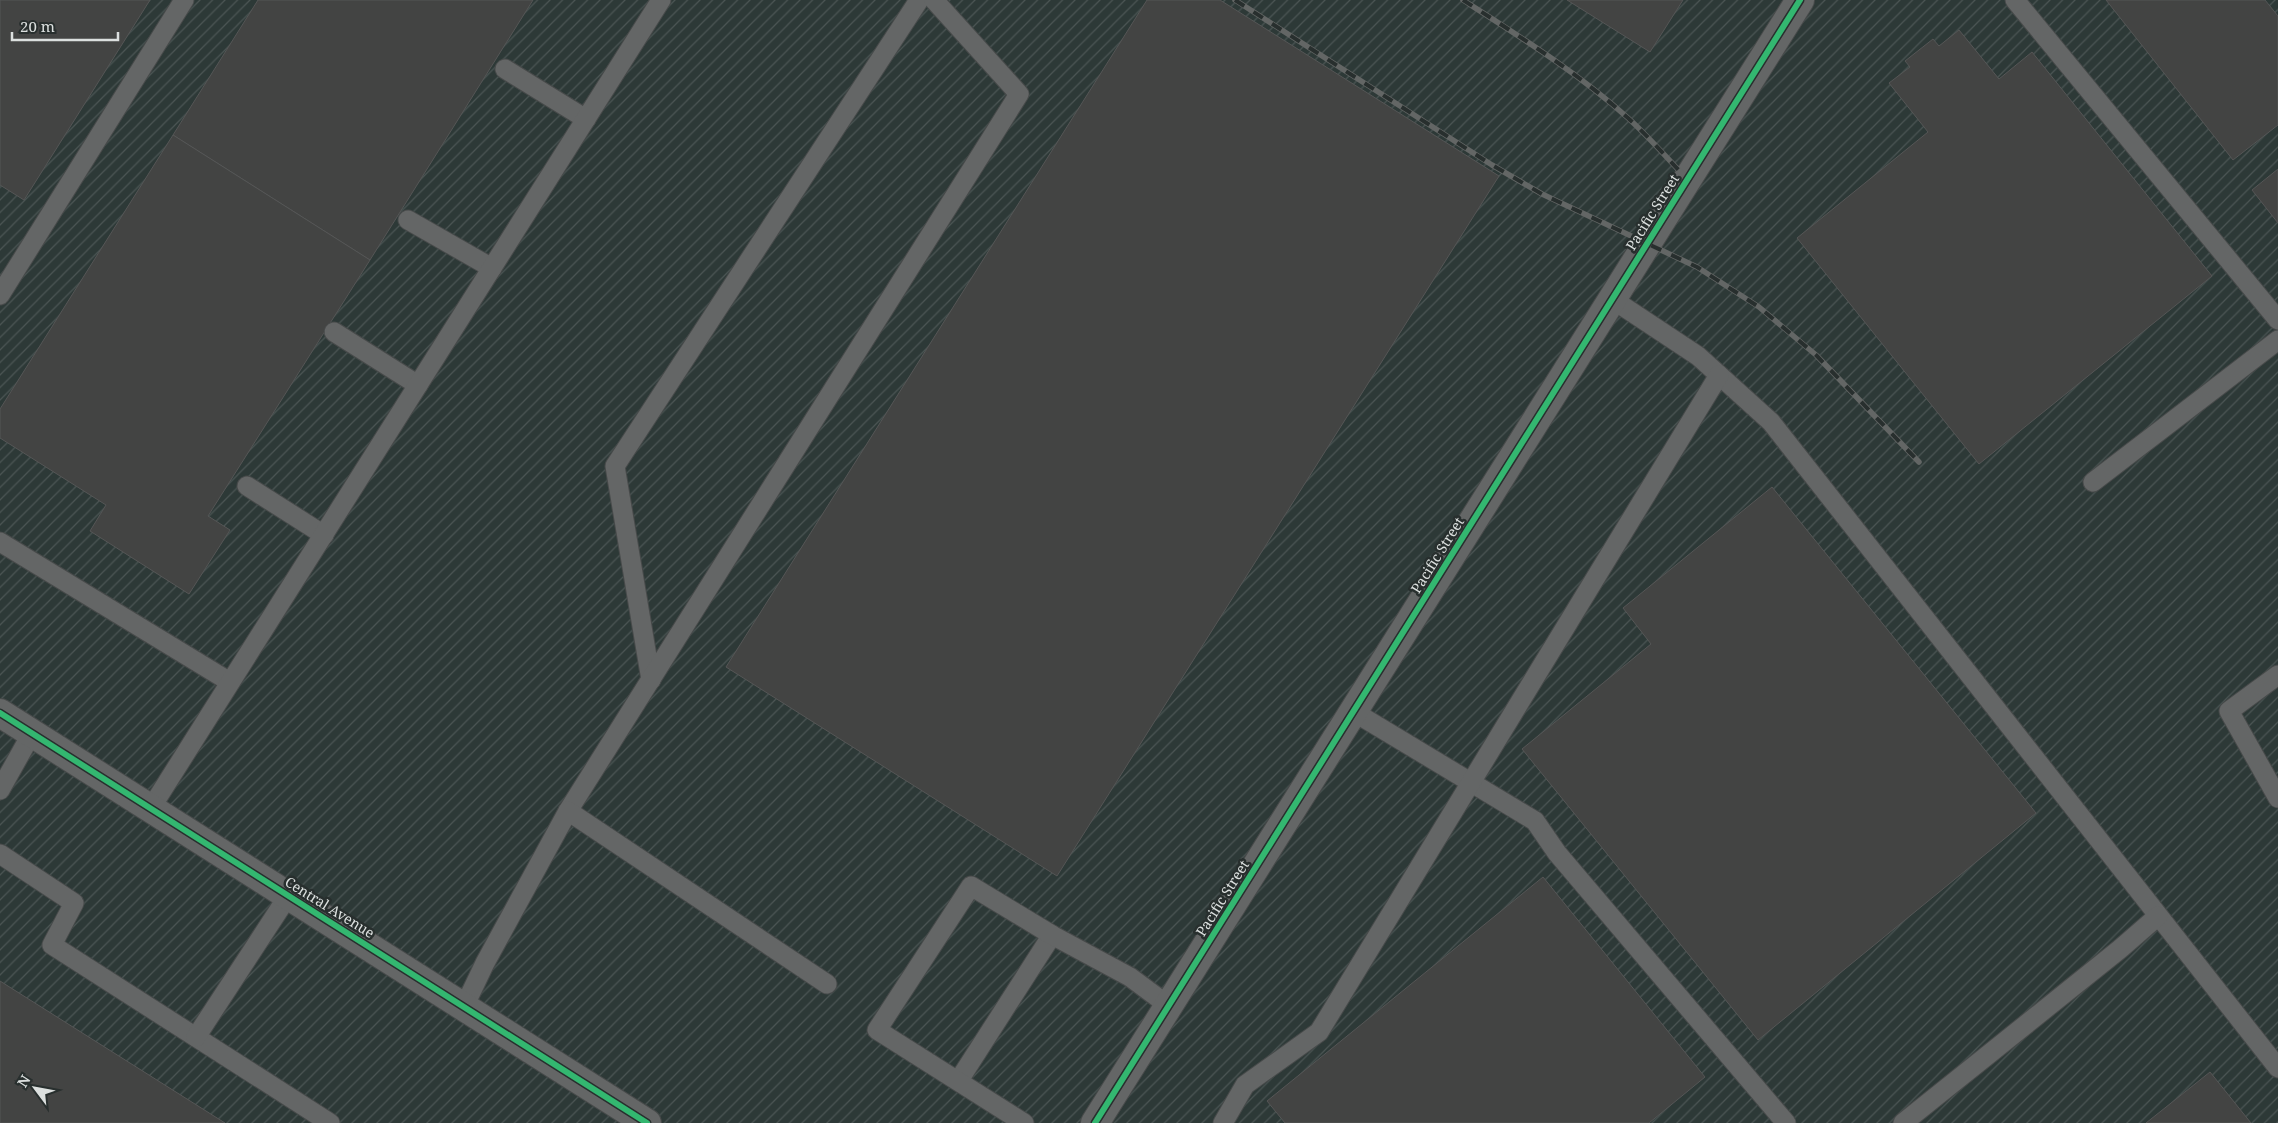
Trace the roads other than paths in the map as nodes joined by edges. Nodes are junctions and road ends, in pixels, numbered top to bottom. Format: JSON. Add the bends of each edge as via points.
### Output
{"nodes":[{"id":1,"x":184,"y":0,"type":"edge"},
{"id":2,"x":661,"y":0,"type":"edge"},
{"id":3,"x":919,"y":0,"type":"edge"},
{"id":4,"x":934,"y":0,"type":"edge"},
{"id":5,"x":1800,"y":0,"type":"edge"},
{"id":6,"x":2015,"y":0,"type":"edge"},
{"id":7,"x":506,"y":69,"type":"dead end"},
{"id":8,"x":586,"y":119,"type":"junction"},
{"id":9,"x":408,"y":220,"type":"dead end"},
{"id":10,"x":492,"y":268,"type":"junction"},
{"id":11,"x":3,"y":282,"type":"edge"},
{"id":12,"x":1612,"y":299,"type":"junction"},
{"id":13,"x":2278,"y":320,"type":"edge"},
{"id":14,"x":334,"y":332,"type":"dead end"},
{"id":15,"x":2278,"y":340,"type":"edge"},
{"id":16,"x":1719,"y":375,"type":"junction"},
{"id":17,"x":418,"y":385,"type":"junction"},
{"id":18,"x":2093,"y":482,"type":"dead end"},
{"id":19,"x":247,"y":486,"type":"dead end"},
{"id":20,"x":324,"y":535,"type":"junction"},
{"id":21,"x":0,"y":542,"type":"edge"},
{"id":22,"x":2278,"y":675,"type":"edge"},
{"id":23,"x":651,"y":680,"type":"junction"},
{"id":24,"x":230,"y":682,"type":"junction"},
{"id":25,"x":1354,"y":712,"type":"junction"},
{"id":26,"x":0,"y":713,"type":"edge"},
{"id":27,"x":32,"y":733,"type":"junction"},
{"id":28,"x":1471,"y":783,"type":"junction"},
{"id":29,"x":0,"y":790,"type":"edge"},
{"id":30,"x":2278,"y":798,"type":"edge"},
{"id":31,"x":151,"y":808,"type":"junction"},
{"id":32,"x":568,"y":811,"type":"junction"},
{"id":33,"x":0,"y":854,"type":"edge"},
{"id":34,"x":288,"y":896,"type":"junction"},
{"id":35,"x":2158,"y":916,"type":"junction"},
{"id":36,"x":1052,"y":935,"type":"junction"},
{"id":37,"x":827,"y":984,"type":"dead end"},
{"id":38,"x":1169,"y":1006,"type":"junction"},
{"id":39,"x":464,"y":1007,"type":"junction"},
{"id":40,"x":196,"y":1037,"type":"junction"},
{"id":41,"x":2278,"y":1068,"type":"edge"},
{"id":42,"x":959,"y":1080,"type":"junction"},
{"id":43,"x":330,"y":1123,"type":"edge"},
{"id":44,"x":647,"y":1123,"type":"edge"},
{"id":45,"x":1024,"y":1123,"type":"edge"},
{"id":46,"x":1095,"y":1123,"type":"edge"},
{"id":47,"x":1223,"y":1123,"type":"edge"},
{"id":48,"x":1786,"y":1123,"type":"edge"},
{"id":49,"x":1903,"y":1123,"type":"edge"}],
"edges":[{"from":1,"to":11,"type":"lane"},
{"from":2,"to":8,"type":"lane"},
{"from":3,"to":23,"type":"lane","via":[[615,466]]},
{"from":4,"to":23,"type":"lane","via":[[1019,94]]},
{"from":5,"to":12,"type":"street","name":"Pacific Street"},
{"from":6,"to":13,"type":"lane"},
{"from":7,"to":8,"type":"lane"},
{"from":8,"to":10,"type":"lane"},
{"from":9,"to":10,"type":"lane"},
{"from":10,"to":17,"type":"lane"},
{"from":12,"to":16,"type":"lane","via":[[1698,356]]},
{"from":12,"to":25,"type":"street","name":"Pacific Street"},
{"from":14,"to":17,"type":"lane"},
{"from":15,"to":18,"type":"lane"},
{"from":16,"to":28,"type":"lane"},
{"from":16,"to":35,"type":"lane","via":[[1770,422]]},
{"from":17,"to":20,"type":"lane"},
{"from":19,"to":20,"type":"lane"},
{"from":20,"to":24,"type":"lane"},
{"from":21,"to":24,"type":"lane"},
{"from":22,"to":30,"type":"lane","via":[[2229,711]]},
{"from":23,"to":32,"type":"lane"},
{"from":24,"to":31,"type":"lane"},
{"from":25,"to":28,"type":"lane"},
{"from":25,"to":38,"type":"street","name":"Pacific Street"},
{"from":26,"to":27,"type":"street","name":"Central Avenue"},
{"from":27,"to":29,"type":"lane"},
{"from":27,"to":31,"type":"street","name":"Central Avenue"},
{"from":28,"to":47,"type":"lane","via":[[1319,1032],[1245,1085]]},
{"from":28,"to":48,"type":"lane","via":[[1536,822],[1557,853]]},
{"from":31,"to":34,"type":"street","name":"Central Avenue"},
{"from":32,"to":37,"type":"lane"},
{"from":32,"to":39,"type":"lane"},
{"from":33,"to":40,"type":"lane","via":[[74,903],[52,945]]},
{"from":34,"to":39,"type":"street","name":"Central Avenue"},
{"from":34,"to":40,"type":"lane"},
{"from":35,"to":41,"type":"lane"},
{"from":35,"to":49,"type":"lane"},
{"from":36,"to":38,"type":"lane","via":[[1130,977]]},
{"from":36,"to":42,"type":"lane"},
{"from":36,"to":42,"type":"lane","via":[[971,886],[882,1022],[877,1030]]},
{"from":38,"to":46,"type":"street","name":"Pacific Street"},
{"from":39,"to":44,"type":"street","name":"Central Avenue"},
{"from":40,"to":43,"type":"lane"},
{"from":42,"to":45,"type":"lane"}]}
